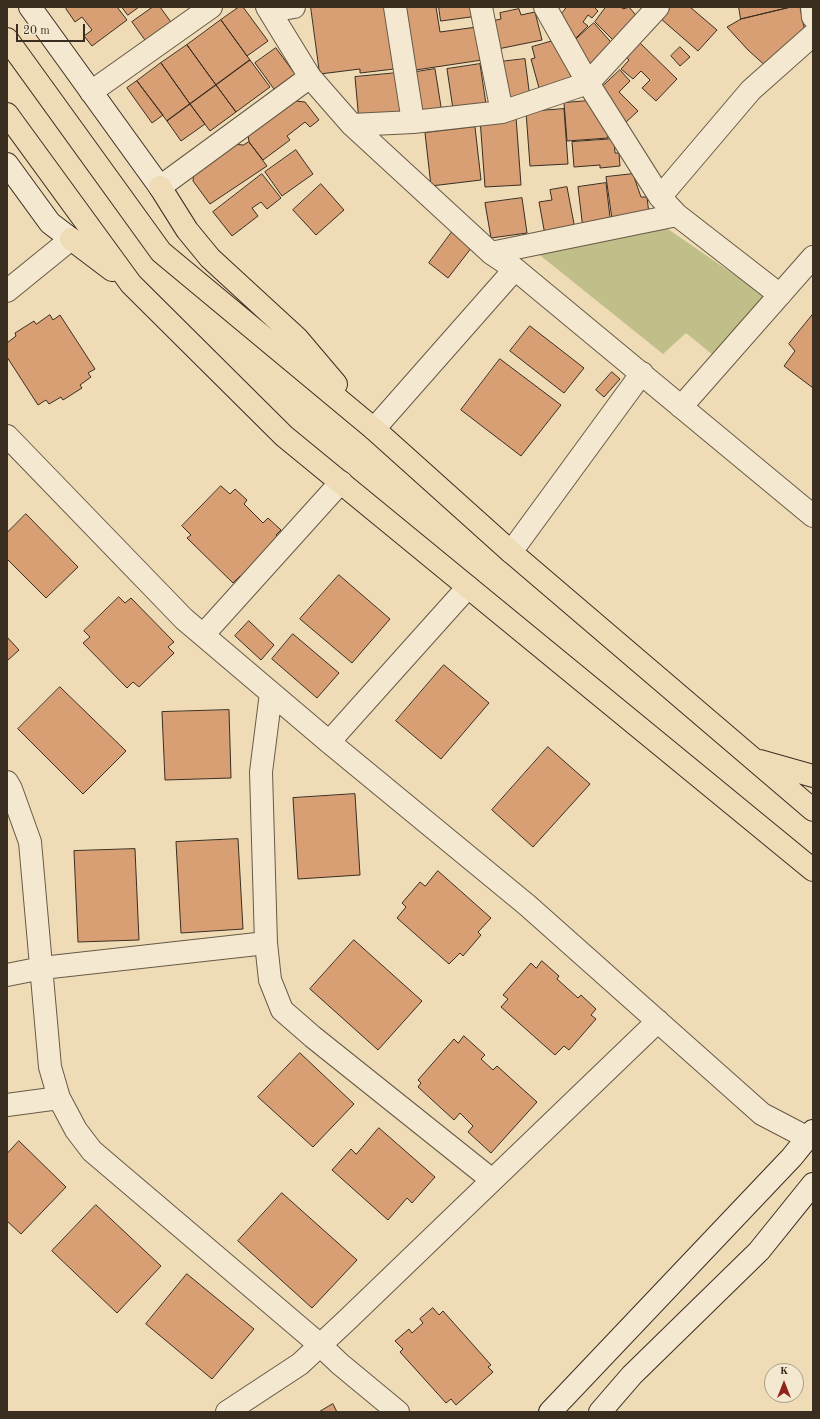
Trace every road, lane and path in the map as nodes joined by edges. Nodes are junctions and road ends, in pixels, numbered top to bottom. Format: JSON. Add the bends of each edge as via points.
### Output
{"nodes":[{"id":1,"x":30,"y":7,"type":"edge"},
{"id":2,"x":211,"y":7,"type":"edge"},
{"id":3,"x":294,"y":7,"type":"edge"},
{"id":4,"x":394,"y":7,"type":"edge"},
{"id":5,"x":481,"y":7,"type":"edge"},
{"id":6,"x":545,"y":7,"type":"edge"},
{"id":7,"x":812,"y":7,"type":"edge"},
{"id":8,"x":269,"y":9,"type":"edge"},
{"id":9,"x":647,"y":11,"type":"edge"},
{"id":10,"x":813,"y":17,"type":"edge"},
{"id":11,"x":813,"y":35,"type":"edge"},
{"id":12,"x":7,"y":39,"type":"edge"},
{"id":13,"x":310,"y":77,"type":"junction"},
{"id":14,"x":588,"y":83,"type":"junction"},
{"id":15,"x":91,"y":92,"type":"junction"},
{"id":16,"x":502,"y":112,"type":"junction"},
{"id":17,"x":7,"y":114,"type":"edge"},
{"id":18,"x":413,"y":122,"type":"junction"},
{"id":19,"x":352,"y":125,"type":"junction"},
{"id":20,"x":7,"y":164,"type":"edge"},
{"id":21,"x":160,"y":187,"type":"junction"},
{"id":22,"x":660,"y":197,"type":"junction"},
{"id":23,"x":677,"y":215,"type":"junction"},
{"id":24,"x":71,"y":239,"type":"junction"},
{"id":25,"x":491,"y":253,"type":"junction"},
{"id":26,"x":813,"y":257,"type":"edge"},
{"id":27,"x":515,"y":269,"type":"junction"},
{"id":28,"x":131,"y":284,"type":"junction"},
{"id":29,"x":7,"y":291,"type":"edge"},
{"id":30,"x":780,"y":295,"type":"junction"},
{"id":31,"x":642,"y":373,"type":"junction"},
{"id":32,"x":681,"y":407,"type":"junction"},
{"id":33,"x":374,"y":429,"type":"junction"},
{"id":34,"x":7,"y":436,"type":"edge"},
{"id":35,"x":341,"y":482,"type":"junction"},
{"id":36,"x":813,"y":516,"type":"edge"},
{"id":37,"x":511,"y":552,"type":"junction"},
{"id":38,"x":468,"y":587,"type":"junction"},
{"id":39,"x":202,"y":634,"type":"junction"},
{"id":40,"x":271,"y":693,"type":"junction"},
{"id":41,"x":329,"y":742,"type":"junction"},
{"id":42,"x":753,"y":759,"type":"junction"},
{"id":43,"x":813,"y":776,"type":"edge"},
{"id":44,"x":7,"y":782,"type":"edge"},
{"id":45,"x":813,"y":810,"type":"edge"},
{"id":46,"x":795,"y":856,"type":"junction"},
{"id":47,"x":813,"y":870,"type":"edge"},
{"id":48,"x":813,"y":887,"type":"edge"},
{"id":49,"x":266,"y":943,"type":"junction"},
{"id":50,"x":42,"y":968,"type":"junction"},
{"id":51,"x":7,"y":975,"type":"edge"},
{"id":52,"x":658,"y":1021,"type":"junction"},
{"id":53,"x":59,"y":1098,"type":"junction"},
{"id":54,"x":7,"y":1105,"type":"edge"},
{"id":55,"x":810,"y":1134,"type":"edge"},
{"id":56,"x":492,"y":1180,"type":"junction"},
{"id":57,"x":813,"y":1184,"type":"edge"},
{"id":58,"x":320,"y":1345,"type":"junction"},
{"id":59,"x":227,"y":1412,"type":"edge"},
{"id":60,"x":398,"y":1412,"type":"edge"},
{"id":61,"x":550,"y":1412,"type":"edge"},
{"id":62,"x":600,"y":1412,"type":"edge"}],
"edges":[{"from":1,"to":15,"type":"street"},
{"from":2,"to":15,"type":"street"},
{"from":3,"to":8,"type":"street"},
{"from":4,"to":18,"type":"street"},
{"from":5,"to":16,"type":"street"},
{"from":6,"to":14,"type":"street"},
{"from":7,"to":10,"type":"street"},
{"from":8,"to":13,"type":"street"},
{"from":9,"to":14,"type":"street"},
{"from":11,"to":22,"type":"street","via":[[751,90]]},
{"from":12,"to":33,"type":"main road","via":[[161,252]]},
{"from":13,"to":19,"type":"street"},
{"from":13,"to":21,"type":"street"},
{"from":14,"to":16,"type":"street"},
{"from":14,"to":22,"type":"street"},
{"from":15,"to":21,"type":"street"},
{"from":16,"to":18,"type":"street"},
{"from":17,"to":28,"type":"main road"},
{"from":18,"to":19,"type":"street"},
{"from":19,"to":25,"type":"street"},
{"from":20,"to":24,"type":"street","via":[[50,223]]},
{"from":21,"to":33,"type":"main road","via":[[187,230],[210,258],[296,338]]},
{"from":22,"to":23,"type":"street"},
{"from":23,"to":25,"type":"street"},
{"from":23,"to":30,"type":"street"},
{"from":24,"to":28,"type":"main road"},
{"from":24,"to":29,"type":"street"},
{"from":25,"to":27,"type":"street"},
{"from":26,"to":30,"type":"street"},
{"from":27,"to":31,"type":"street"},
{"from":27,"to":33,"type":"street"},
{"from":28,"to":35,"type":"main road","via":[[284,436]]},
{"from":30,"to":32,"type":"street"},
{"from":31,"to":32,"type":"street"},
{"from":31,"to":37,"type":"street"},
{"from":32,"to":36,"type":"street"},
{"from":33,"to":37,"type":"main road"},
{"from":34,"to":39,"type":"street","via":[[184,619]]},
{"from":35,"to":38,"type":"main road"},
{"from":35,"to":39,"type":"street"},
{"from":37,"to":42,"type":"main road"},
{"from":38,"to":41,"type":"street"},
{"from":38,"to":46,"type":"main road"},
{"from":39,"to":40,"type":"street"},
{"from":40,"to":41,"type":"street"},
{"from":40,"to":49,"type":"street","via":[[261,772]]},
{"from":41,"to":52,"type":"street","via":[[527,905]]},
{"from":42,"to":43,"type":"main road"},
{"from":42,"to":45,"type":"main road"},
{"from":44,"to":50,"type":"street","via":[[12,789],[30,842]]},
{"from":46,"to":47,"type":"main road"},
{"from":46,"to":48,"type":"main road"},
{"from":49,"to":50,"type":"street"},
{"from":49,"to":56,"type":"street","via":[[270,980],[282,1010]]},
{"from":50,"to":51,"type":"street"},
{"from":50,"to":53,"type":"street","via":[[50,1067]]},
{"from":52,"to":55,"type":"street","via":[[762,1114]]},
{"from":52,"to":56,"type":"street"},
{"from":53,"to":54,"type":"street"},
{"from":53,"to":58,"type":"street","via":[[76,1130],[92,1151]]},
{"from":55,"to":61,"type":"street","via":[[792,1157]]},
{"from":56,"to":58,"type":"street"},
{"from":57,"to":62,"type":"street","via":[[759,1250],[632,1375]]},
{"from":58,"to":59,"type":"street","via":[[300,1364]]},
{"from":58,"to":60,"type":"street"}]}
